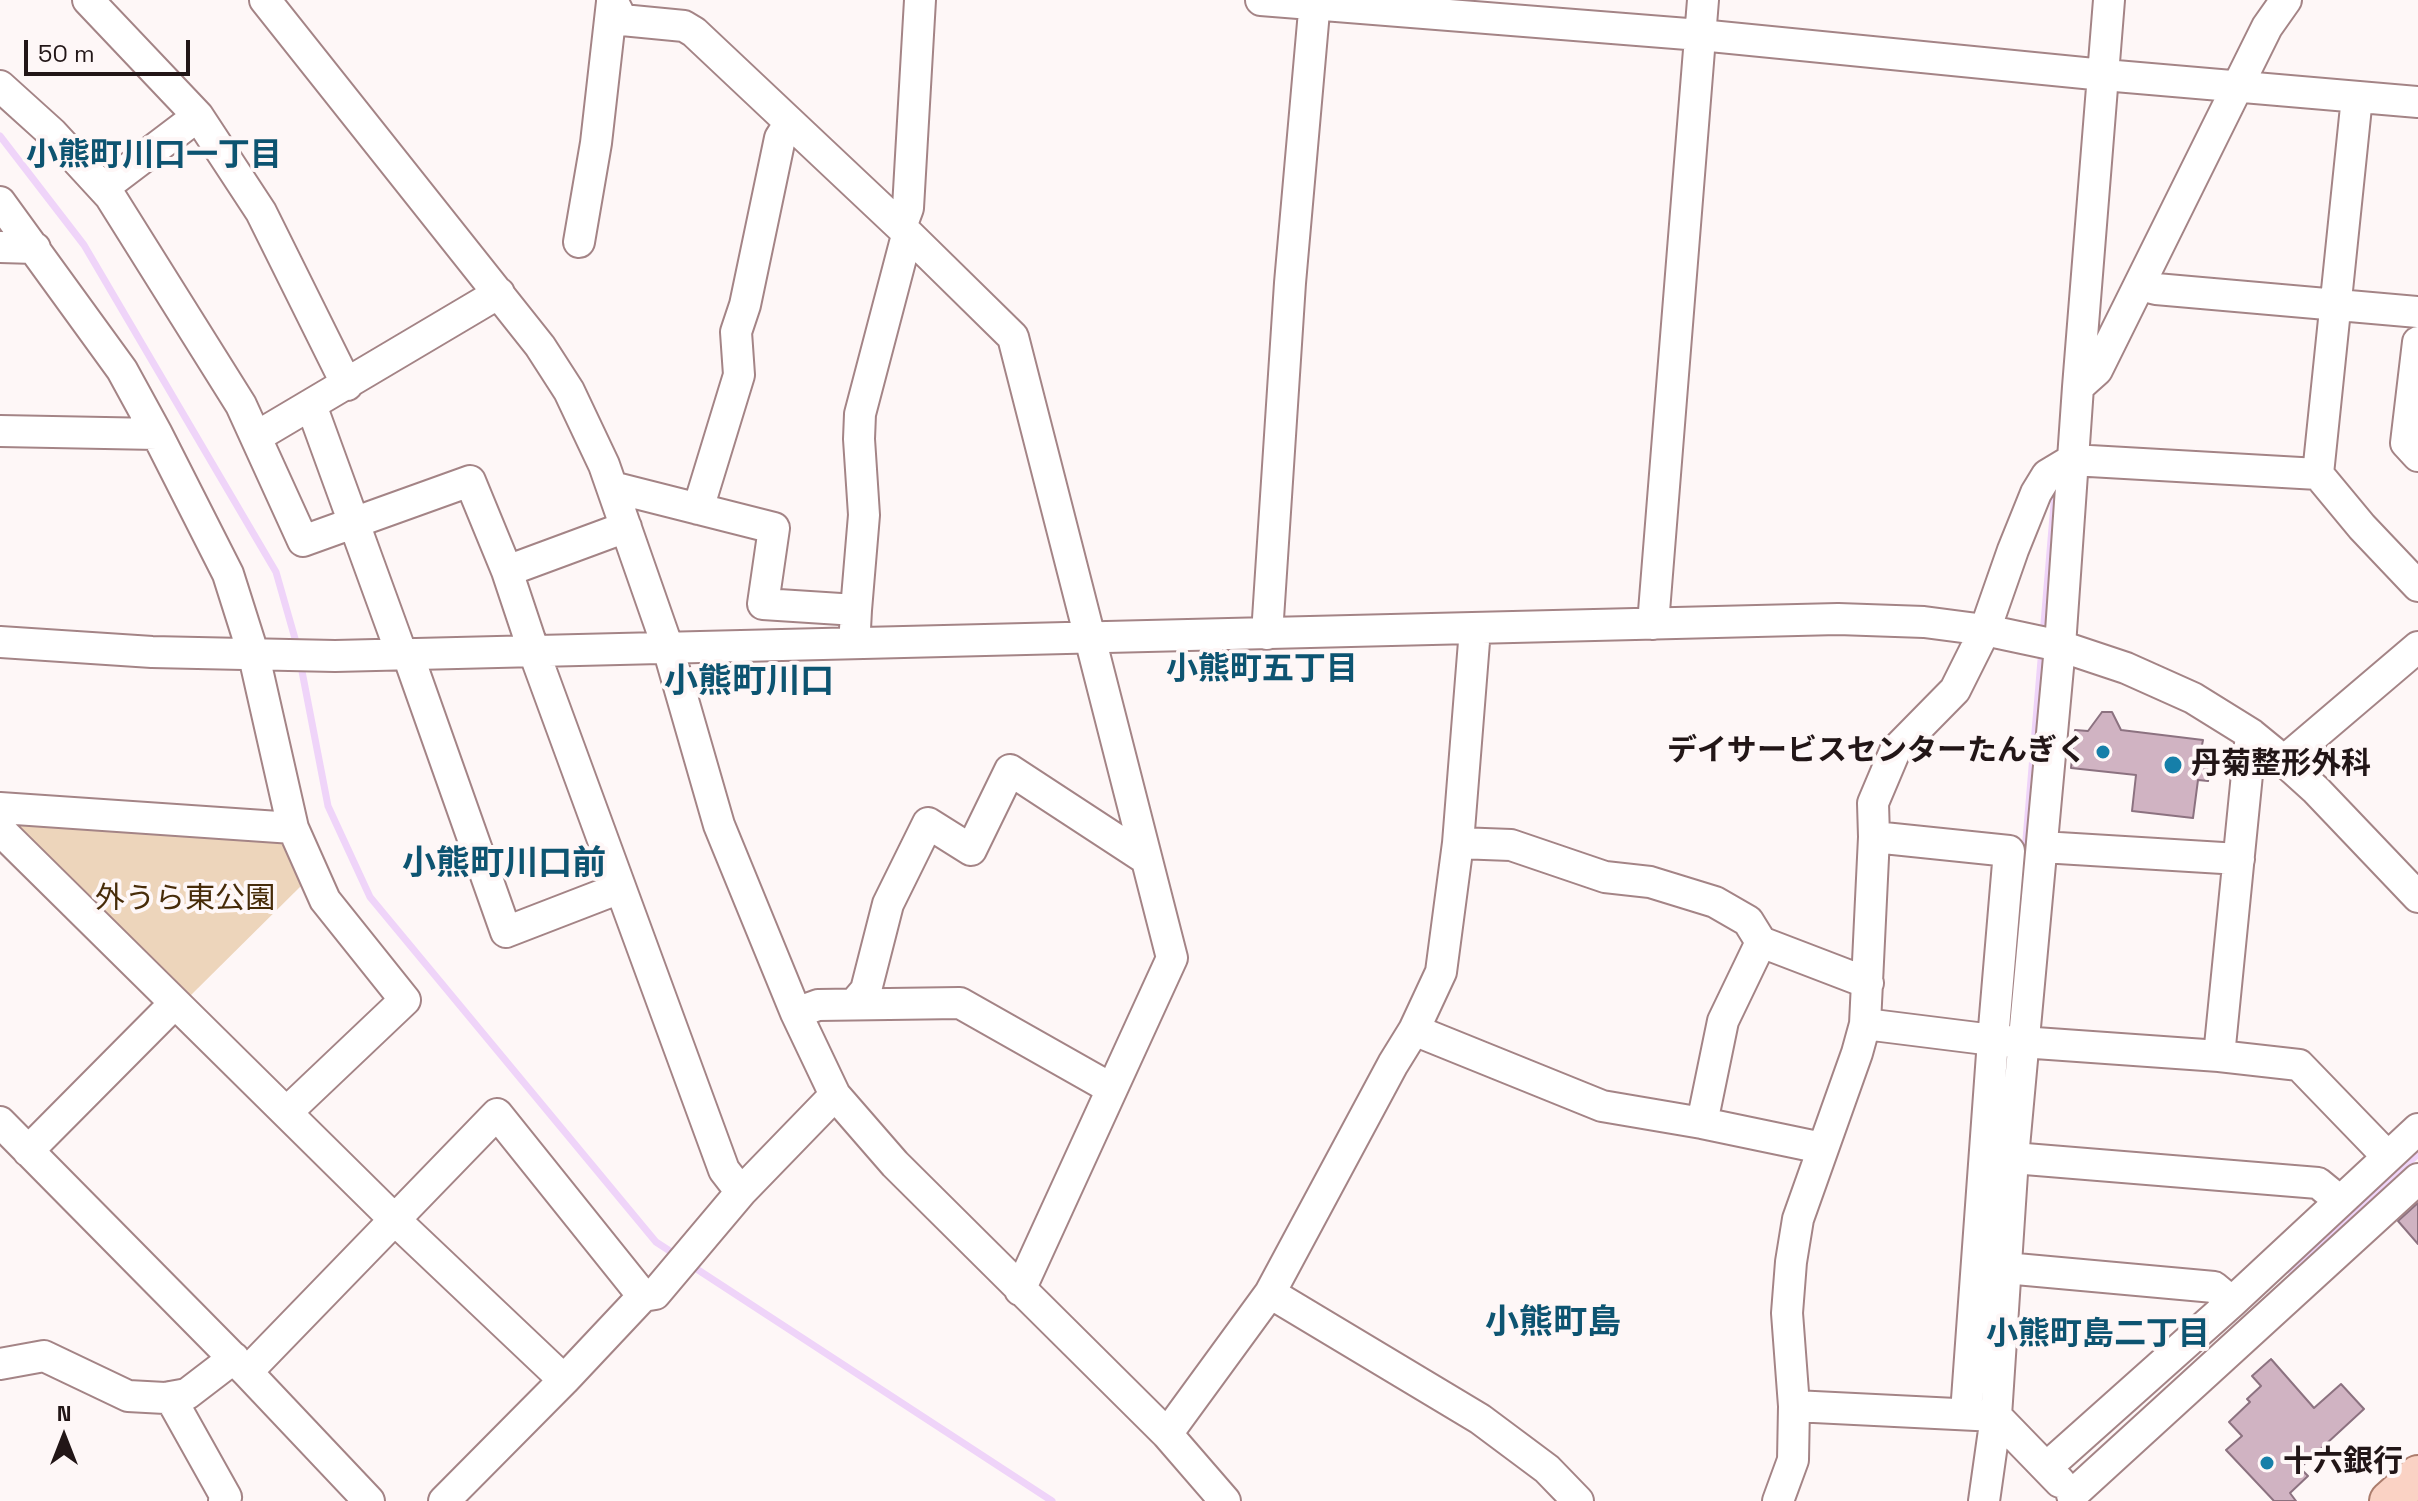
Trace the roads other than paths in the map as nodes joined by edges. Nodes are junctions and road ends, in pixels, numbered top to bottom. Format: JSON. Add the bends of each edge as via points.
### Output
{"nodes":[{"id":1,"x":88,"y":0,"type":"edge"},
{"id":2,"x":265,"y":0,"type":"edge"},
{"id":3,"x":920,"y":0,"type":"edge"},
{"id":4,"x":1261,"y":0,"type":"edge"},
{"id":5,"x":1703,"y":0,"type":"edge"},
{"id":6,"x":2109,"y":0,"type":"edge"},
{"id":7,"x":2286,"y":0,"type":"edge"},
{"id":8,"x":612,"y":1,"type":"edge"},
{"id":9,"x":1315,"y":2,"type":"edge"},
{"id":10,"x":1700,"y":35,"type":"junction"},
{"id":11,"x":2104,"y":75,"type":"junction"},
{"id":12,"x":0,"y":86,"type":"edge"},
{"id":13,"x":2240,"y":87,"type":"junction"},
{"id":14,"x":2357,"y":97,"type":"junction"},
{"id":15,"x":2418,"y":102,"type":"edge"},
{"id":16,"x":198,"y":116,"type":"junction"},
{"id":17,"x":789,"y":124,"type":"junction"},
{"id":18,"x":103,"y":188,"type":"junction"},
{"id":19,"x":0,"y":202,"type":"edge"},
{"id":20,"x":904,"y":231,"type":"junction"},
{"id":21,"x":579,"y":242,"type":"dead end"},
{"id":22,"x":0,"y":247,"type":"edge"},
{"id":23,"x":35,"y":248,"type":"junction"},
{"id":24,"x":2140,"y":285,"type":"junction"},
{"id":25,"x":499,"y":293,"type":"junction"},
{"id":26,"x":2337,"y":305,"type":"junction"},
{"id":27,"x":2418,"y":312,"type":"edge"},
{"id":28,"x":2418,"y":342,"type":"edge"},
{"id":29,"x":347,"y":385,"type":"junction"},
{"id":30,"x":2078,"y":387,"type":"junction"},
{"id":31,"x":311,"y":405,"type":"junction"},
{"id":32,"x":0,"y":431,"type":"edge"},
{"id":33,"x":157,"y":434,"type":"junction"},
{"id":34,"x":256,"y":437,"type":"junction"},
{"id":35,"x":2418,"y":456,"type":"edge"},
{"id":36,"x":2072,"y":460,"type":"junction"},
{"id":37,"x":2318,"y":474,"type":"junction"},
{"id":38,"x":612,"y":487,"type":"junction"},
{"id":39,"x":698,"y":509,"type":"junction"},
{"id":40,"x":353,"y":523,"type":"junction"},
{"id":41,"x":626,"y":527,"type":"junction"},
{"id":42,"x":507,"y":571,"type":"junction"},
{"id":43,"x":2418,"y":586,"type":"edge"},
{"id":44,"x":856,"y":610,"type":"junction"},
{"id":45,"x":1653,"y":624,"type":"junction"},
{"id":46,"x":1475,"y":629,"type":"junction"},
{"id":47,"x":1985,"y":630,"type":"junction"},
{"id":48,"x":1267,"y":634,"type":"junction"},
{"id":49,"x":1091,"y":639,"type":"junction"},
{"id":50,"x":0,"y":642,"type":"edge"},
{"id":51,"x":854,"y":644,"type":"junction"},
{"id":52,"x":2060,"y":646,"type":"junction"},
{"id":53,"x":2418,"y":647,"type":"edge"},
{"id":54,"x":668,"y":648,"type":"junction"},
{"id":55,"x":534,"y":652,"type":"junction"},
{"id":56,"x":405,"y":655,"type":"junction"},
{"id":57,"x":260,"y":656,"type":"junction"},
{"id":58,"x":2251,"y":734,"type":"junction"},
{"id":59,"x":2284,"y":761,"type":"junction"},
{"id":60,"x":0,"y":808,"type":"edge"},
{"id":61,"x":293,"y":828,"type":"junction"},
{"id":62,"x":0,"y":830,"type":"edge"},
{"id":63,"x":1874,"y":837,"type":"junction"},
{"id":64,"x":1458,"y":843,"type":"junction"},
{"id":65,"x":2028,"y":851,"type":"junction"},
{"id":66,"x":1146,"y":859,"type":"junction"},
{"id":67,"x":2239,"y":859,"type":"junction"},
{"id":68,"x":620,"y":888,"type":"junction"},
{"id":69,"x":2418,"y":897,"type":"edge"},
{"id":70,"x":1761,"y":942,"type":"junction"},
{"id":71,"x":1868,"y":983,"type":"junction"},
{"id":72,"x":175,"y":1003,"type":"junction"},
{"id":73,"x":854,"y":1004,"type":"junction"},
{"id":74,"x":796,"y":1013,"type":"junction"},
{"id":75,"x":1865,"y":1024,"type":"junction"},
{"id":76,"x":1414,"y":1030,"type":"junction"},
{"id":77,"x":2008,"y":1041,"type":"junction"},
{"id":78,"x":2219,"y":1056,"type":"junction"},
{"id":79,"x":1112,"y":1089,"type":"junction"},
{"id":80,"x":835,"y":1095,"type":"junction"},
{"id":81,"x":287,"y":1112,"type":"junction"},
{"id":82,"x":0,"y":1122,"type":"edge"},
{"id":83,"x":1702,"y":1123,"type":"junction"},
{"id":84,"x":2418,"y":1129,"type":"edge"},
{"id":85,"x":1822,"y":1148,"type":"junction"},
{"id":86,"x":28,"y":1151,"type":"junction"},
{"id":87,"x":2388,"y":1157,"type":"junction"},
{"id":88,"x":2013,"y":1158,"type":"junction"},
{"id":89,"x":2418,"y":1179,"type":"edge"},
{"id":90,"x":741,"y":1192,"type":"junction"},
{"id":91,"x":2340,"y":1201,"type":"junction"},
{"id":92,"x":394,"y":1219,"type":"junction"},
{"id":93,"x":1994,"y":1221,"type":"junction"},
{"id":94,"x":2005,"y":1268,"type":"junction"},
{"id":95,"x":653,"y":1290,"type":"junction"},
{"id":96,"x":1020,"y":1290,"type":"junction"},
{"id":97,"x":1270,"y":1293,"type":"junction"},
{"id":98,"x":2232,"y":1302,"type":"junction"},
{"id":99,"x":0,"y":1364,"type":"edge"},
{"id":100,"x":241,"y":1365,"type":"junction"},
{"id":101,"x":564,"y":1380,"type":"junction"},
{"id":102,"x":170,"y":1397,"type":"junction"},
{"id":103,"x":1794,"y":1406,"type":"junction"},
{"id":104,"x":1981,"y":1415,"type":"junction"},
{"id":105,"x":1167,"y":1434,"type":"junction"},
{"id":106,"x":2047,"y":1467,"type":"junction"},
{"id":107,"x":2418,"y":1475,"type":"edge"},
{"id":108,"x":2074,"y":1498,"type":"edge"},
{"id":109,"x":224,"y":1501,"type":"edge"},
{"id":110,"x":369,"y":1501,"type":"edge"},
{"id":111,"x":444,"y":1501,"type":"edge"},
{"id":112,"x":1225,"y":1501,"type":"edge"},
{"id":113,"x":1578,"y":1501,"type":"edge"},
{"id":114,"x":1778,"y":1501,"type":"edge"},
{"id":115,"x":1984,"y":1501,"type":"edge"},
{"id":116,"x":2389,"y":1501,"type":"edge"}],
"edges":[{"from":1,"to":16,"type":"street"},
{"from":2,"to":25,"type":"street"},
{"from":3,"to":20,"type":"street"},
{"from":4,"to":9,"type":"street"},
{"from":5,"to":10,"type":"street"},
{"from":6,"to":11,"type":"street"},
{"from":7,"to":13,"type":"street","via":[[2267,27]]},
{"from":8,"to":17,"type":"street","via":[[622,20],[684,26],[694,32]]},
{"from":8,"to":21,"type":"street"},
{"from":9,"to":10,"type":"street"},
{"from":9,"to":48,"type":"street"},
{"from":10,"to":11,"type":"street"},
{"from":10,"to":45,"type":"street"},
{"from":11,"to":13,"type":"street"},
{"from":11,"to":30,"type":"street"},
{"from":12,"to":18,"type":"street"},
{"from":13,"to":14,"type":"street"},
{"from":13,"to":24,"type":"street"},
{"from":14,"to":15,"type":"street"},
{"from":14,"to":26,"type":"street"},
{"from":16,"to":18,"type":"street"},
{"from":16,"to":29,"type":"street","via":[[261,212]]},
{"from":17,"to":20,"type":"street"},
{"from":17,"to":39,"type":"street","via":[[780,138],[736,332],[739,375]]},
{"from":18,"to":34,"type":"street"},
{"from":19,"to":23,"type":"street"},
{"from":20,"to":44,"type":"street","via":[[860,414],[864,515]]},
{"from":20,"to":49,"type":"street","via":[[1013,337]]},
{"from":22,"to":23,"type":"street"},
{"from":23,"to":33,"type":"street","via":[[122,370]]},
{"from":24,"to":26,"type":"street"},
{"from":24,"to":30,"type":"street","via":[[2097,370]]},
{"from":25,"to":29,"type":"street"},
{"from":25,"to":38,"type":"street","via":[[569,391]]},
{"from":26,"to":27,"type":"street"},
{"from":26,"to":37,"type":"street"},
{"from":28,"to":35,"type":"street","via":[[2406,443]]},
{"from":29,"to":31,"type":"street"},
{"from":30,"to":36,"type":"street"},
{"from":31,"to":34,"type":"street"},
{"from":31,"to":40,"type":"street"},
{"from":32,"to":33,"type":"street"},
{"from":33,"to":57,"type":"street","via":[[228,574]]},
{"from":34,"to":40,"type":"street","via":[[303,541]]},
{"from":36,"to":37,"type":"street"},
{"from":36,"to":47,"type":"street","via":[[2047,475],[2036,493]]},
{"from":36,"to":52,"type":"street"},
{"from":37,"to":43,"type":"street"},
{"from":38,"to":39,"type":"street"},
{"from":38,"to":41,"type":"street"},
{"from":39,"to":44,"type":"street","via":[[774,528],[763,604]]},
{"from":40,"to":42,"type":"street","via":[[470,481]]},
{"from":40,"to":56,"type":"street"},
{"from":41,"to":42,"type":"street"},
{"from":41,"to":54,"type":"street"},
{"from":42,"to":55,"type":"street"},
{"from":44,"to":51,"type":"street"},
{"from":45,"to":46,"type":"street"},
{"from":45,"to":47,"type":"street","via":[[1838,619]]},
{"from":46,"to":48,"type":"street"},
{"from":46,"to":64,"type":"street"},
{"from":47,"to":52,"type":"street"},
{"from":47,"to":63,"type":"street","via":[[1955,690],[1895,751],[1873,803]]},
{"from":48,"to":49,"type":"street"},
{"from":49,"to":51,"type":"street"},
{"from":49,"to":66,"type":"street"},
{"from":50,"to":57,"type":"street"},
{"from":51,"to":54,"type":"street"},
{"from":52,"to":58,"type":"street","via":[[2193,698]]},
{"from":52,"to":65,"type":"street"},
{"from":53,"to":59,"type":"street"},
{"from":54,"to":55,"type":"street"},
{"from":54,"to":74,"type":"street","via":[[719,825]]},
{"from":55,"to":56,"type":"street"},
{"from":55,"to":68,"type":"street"},
{"from":56,"to":57,"type":"street"},
{"from":56,"to":68,"type":"street","via":[[506,932]]},
{"from":57,"to":61,"type":"street"},
{"from":58,"to":59,"type":"street"},
{"from":58,"to":67,"type":"street"},
{"from":59,"to":69,"type":"street"},
{"from":60,"to":61,"type":"street"},
{"from":61,"to":81,"type":"street","via":[[325,900],[405,1000]]},
{"from":62,"to":72,"type":"street"},
{"from":63,"to":65,"type":"street"},
{"from":63,"to":71,"type":"street"},
{"from":64,"to":70,"type":"street","via":[[1511,845],[1605,877],[1650,882],[1715,902],[1748,921]]},
{"from":64,"to":76,"type":"street","via":[[1441,972]]},
{"from":65,"to":67,"type":"street"},
{"from":65,"to":77,"type":"street"},
{"from":66,"to":73,"type":"street","via":[[1010,770],[971,850],[928,823],[888,904],[866,990]]},
{"from":66,"to":79,"type":"street","via":[[1172,958]]},
{"from":67,"to":78,"type":"street"},
{"from":68,"to":90,"type":"street","via":[[724,1170]]},
{"from":70,"to":71,"type":"street"},
{"from":70,"to":83,"type":"street","via":[[1723,1021]]},
{"from":71,"to":75,"type":"street"},
{"from":72,"to":81,"type":"street"},
{"from":72,"to":86,"type":"street"},
{"from":73,"to":74,"type":"street","via":[[818,1005]]},
{"from":73,"to":79,"type":"street","via":[[960,1003]]},
{"from":74,"to":80,"type":"street"},
{"from":75,"to":77,"type":"street"},
{"from":75,"to":85,"type":"street"},
{"from":76,"to":83,"type":"street","via":[[1602,1106]]},
{"from":76,"to":97,"type":"street"},
{"from":77,"to":78,"type":"street"},
{"from":77,"to":88,"type":"street"},
{"from":77,"to":93,"type":"street"},
{"from":78,"to":87,"type":"street","via":[[2299,1065]]},
{"from":79,"to":96,"type":"street"},
{"from":80,"to":90,"type":"street"},
{"from":80,"to":96,"type":"street"},
{"from":81,"to":92,"type":"street"},
{"from":82,"to":86,"type":"street"},
{"from":83,"to":85,"type":"street"},
{"from":84,"to":87,"type":"street"},
{"from":85,"to":103,"type":"street","via":[[1798,1219],[1791,1262],[1787,1313]]},
{"from":86,"to":100,"type":"street"},
{"from":87,"to":91,"type":"street"},
{"from":88,"to":91,"type":"street","via":[[2318,1183]]},
{"from":88,"to":93,"type":"street"},
{"from":89,"to":108,"type":"street"},
{"from":90,"to":95,"type":"street"},
{"from":91,"to":98,"type":"street"},
{"from":92,"to":95,"type":"street","via":[[497,1114]]},
{"from":92,"to":100,"type":"street"},
{"from":92,"to":101,"type":"street"},
{"from":93,"to":94,"type":"street"},
{"from":93,"to":104,"type":"street"},
{"from":94,"to":98,"type":"street","via":[[2214,1287]]},
{"from":94,"to":104,"type":"street"},
{"from":95,"to":101,"type":"street"},
{"from":96,"to":105,"type":"street"},
{"from":97,"to":105,"type":"street"},
{"from":97,"to":113,"type":"street","via":[[1480,1419],[1547,1469]]},
{"from":98,"to":106,"type":"street"},
{"from":99,"to":102,"type":"street","via":[[44,1356],[128,1396]]},
{"from":100,"to":102,"type":"street","via":[[187,1394]]},
{"from":100,"to":110,"type":"street"},
{"from":101,"to":111,"type":"street"},
{"from":102,"to":109,"type":"street"},
{"from":103,"to":104,"type":"street"},
{"from":103,"to":114,"type":"street","via":[[1793,1460]]},
{"from":104,"to":106,"type":"street"},
{"from":104,"to":115,"type":"street"},
{"from":105,"to":112,"type":"street"},
{"from":106,"to":108,"type":"street"},
{"from":107,"to":116,"type":"main road"}]}
